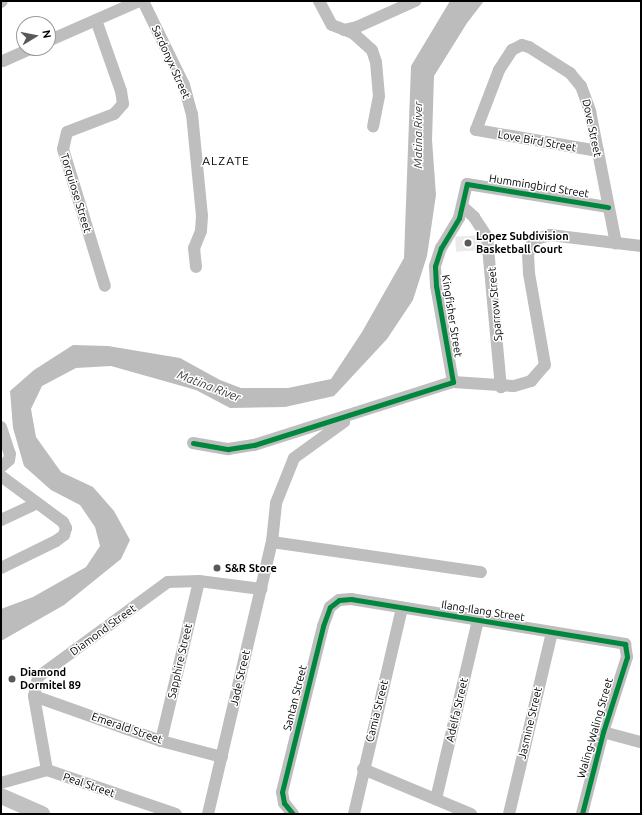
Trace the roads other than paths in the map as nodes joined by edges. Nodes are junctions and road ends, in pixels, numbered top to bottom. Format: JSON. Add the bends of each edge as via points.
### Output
{"nodes":[{"id":1,"x":139,"y":1,"type":"edge"},
{"id":2,"x":143,"y":1,"type":"edge"},
{"id":3,"x":319,"y":1,"type":"edge"},
{"id":4,"x":415,"y":1,"type":"edge"},
{"id":5,"x":96,"y":20,"type":"junction"},
{"id":6,"x":344,"y":30,"type":"junction"},
{"id":7,"x":56,"y":38,"type":"edge"},
{"id":8,"x":16,"y":55,"type":"edge"},
{"id":9,"x":3,"y":61,"type":"dead end"},
{"id":10,"x":373,"y":126,"type":"dead end"},
{"id":11,"x":476,"y":130,"type":"joint"},
{"id":12,"x":598,"y":151,"type":"junction"},
{"id":13,"x":467,"y":184,"type":"joint"},
{"id":14,"x":463,"y":207,"type":"junction"},
{"id":15,"x":608,"y":207,"type":"junction"},
{"id":16,"x":616,"y":243,"type":"junction"},
{"id":17,"x":641,"y":246,"type":"edge"},
{"id":18,"x":196,"y":267,"type":"dead end"},
{"id":19,"x":105,"y":286,"type":"dead end"},
{"id":20,"x":451,"y":383,"type":"junction"},
{"id":21,"x":501,"y":387,"type":"junction"},
{"id":22,"x":358,"y":414,"type":"junction"},
{"id":23,"x":1,"y":427,"type":"edge"},
{"id":24,"x":193,"y":443,"type":"dead end"},
{"id":25,"x":1,"y":467,"type":"edge"},
{"id":26,"x":1,"y":476,"type":"edge"},
{"id":27,"x":37,"y":503,"type":"junction"},
{"id":28,"x":1,"y":520,"type":"edge"},
{"id":29,"x":272,"y":542,"type":"junction"},
{"id":30,"x":1,"y":568,"type":"edge"},
{"id":31,"x":481,"y":572,"type":"dead end"},
{"id":32,"x":199,"y":581,"type":"junction"},
{"id":33,"x":261,"y":589,"type":"junction"},
{"id":34,"x":334,"y":603,"type":"joint"},
{"id":35,"x":402,"y":608,"type":"junction"},
{"id":36,"x":478,"y":620,"type":"junction"},
{"id":37,"x":552,"y":632,"type":"junction"},
{"id":38,"x":627,"y":647,"type":"joint"},
{"id":39,"x":34,"y":696,"type":"junction"},
{"id":40,"x":603,"y":732,"type":"junction"},
{"id":41,"x":161,"y":741,"type":"junction"},
{"id":42,"x":641,"y":742,"type":"edge"},
{"id":43,"x":222,"y":757,"type":"junction"},
{"id":44,"x":363,"y":769,"type":"junction"},
{"id":45,"x":47,"y":770,"type":"junction"},
{"id":46,"x":1,"y":783,"type":"edge"},
{"id":47,"x":1,"y":796,"type":"edge"},
{"id":48,"x":436,"y":799,"type":"junction"},
{"id":49,"x":15,"y":808,"type":"edge"},
{"id":50,"x":42,"y":814,"type":"edge"},
{"id":51,"x":176,"y":814,"type":"edge"},
{"id":52,"x":208,"y":814,"type":"edge"},
{"id":53,"x":292,"y":814,"type":"edge"},
{"id":54,"x":354,"y":814,"type":"edge"},
{"id":55,"x":471,"y":814,"type":"edge"},
{"id":56,"x":509,"y":814,"type":"edge"},
{"id":57,"x":582,"y":814,"type":"edge"}],
"edges":[{"from":1,"to":5,"type":"street"},
{"from":2,"to":18,"type":"street","name":"Sardonyx Street","via":[[184,85],[192,114],[202,216],[201,231],[194,248]]},
{"from":3,"to":6,"type":"street","via":[[332,25]]},
{"from":4,"to":6,"type":"street","via":[[357,27]]},
{"from":5,"to":7,"type":"street"},
{"from":5,"to":19,"type":"street","name":"Torquiose Street","via":[[121,91],[123,104],[114,114],[67,132],[63,149]]},
{"from":6,"to":10,"type":"street","via":[[365,42],[372,50],[376,62],[379,96]]},
{"from":8,"to":9,"type":"street"},
{"from":11,"to":12,"type":"street","name":"Love Bird Street"},
{"from":11,"to":12,"type":"street","name":"Dove Street","via":[[503,63],[512,50],[522,45],[570,73],[581,86],[590,111]]},
{"from":12,"to":15,"type":"street","name":"Dove Street"},
{"from":13,"to":14,"type":"street","name":"Kingfisher Street"},
{"from":13,"to":15,"type":"street","name":"Hummingbird Street"},
{"from":14,"to":20,"type":"street","name":"Kingfisher Street","via":[[438,255],[435,266]]},
{"from":14,"to":21,"type":"street","name":"Sparrow Street","via":[[474,217],[487,237]]},
{"from":15,"to":16,"type":"street","name":"Dove Street"},
{"from":16,"to":17,"type":"street"},
{"from":16,"to":21,"type":"street","via":[[550,235],[533,240],[528,255],[529,273],[545,365],[531,381]]},
{"from":20,"to":21,"type":"street"},
{"from":20,"to":22,"type":"street"},
{"from":22,"to":24,"type":"street","via":[[244,448],[228,449]]},
{"from":22,"to":29,"type":"street","name":"Jade Street","via":[[310,444],[294,458],[276,503]]},
{"from":23,"to":25,"type":"street","via":[[10,454],[9,460]]},
{"from":26,"to":27,"type":"street"},
{"from":27,"to":28,"type":"street"},
{"from":27,"to":30,"type":"street","via":[[63,522],[66,528],[64,535]]},
{"from":29,"to":31,"type":"street"},
{"from":29,"to":33,"type":"street","name":"Jade Street"},
{"from":32,"to":33,"type":"street","name":"Diamond Street"},
{"from":32,"to":39,"type":"street","name":"Diamond Street","via":[[176,580],[161,586],[131,611],[38,678]]},
{"from":32,"to":41,"type":"street","name":"Sapphire Street"},
{"from":33,"to":43,"type":"street","name":"Jade Street"},
{"from":34,"to":35,"type":"street","name":"Ilang-Ilang Street","via":[[351,599]]},
{"from":34,"to":53,"type":"street","name":"Santan Street","via":[[323,626],[282,792],[283,800]]},
{"from":35,"to":36,"type":"street","name":"Ilang-Ilang Street"},
{"from":35,"to":44,"type":"street","name":"Camia Street"},
{"from":36,"to":37,"type":"street","name":"Ilang-Ilang Street"},
{"from":36,"to":48,"type":"street","name":"Adelfa Street"},
{"from":37,"to":38,"type":"street","name":"Ilang-Ilang Street","via":[[621,641]]},
{"from":37,"to":56,"type":"street","name":"Jasmine Street"},
{"from":38,"to":40,"type":"street","name":"Waling-Waling Street","via":[[627,657]]},
{"from":39,"to":41,"type":"street","name":"Emerald Street"},
{"from":39,"to":45,"type":"street","name":"Diamond Street"},
{"from":40,"to":42,"type":"street"},
{"from":40,"to":57,"type":"street","name":"Waling-Waling Street"},
{"from":41,"to":43,"type":"street","name":"Emerald Street"},
{"from":43,"to":52,"type":"street","name":"Jade Street"},
{"from":44,"to":48,"type":"street"},
{"from":44,"to":54,"type":"street","name":"Camia Street"},
{"from":45,"to":46,"type":"street","via":[[14,777]]},
{"from":45,"to":51,"type":"street","name":"Peal Street"},
{"from":47,"to":49,"type":"main road"},
{"from":48,"to":55,"type":"street"},
{"from":49,"to":50,"type":"main road"}]}
